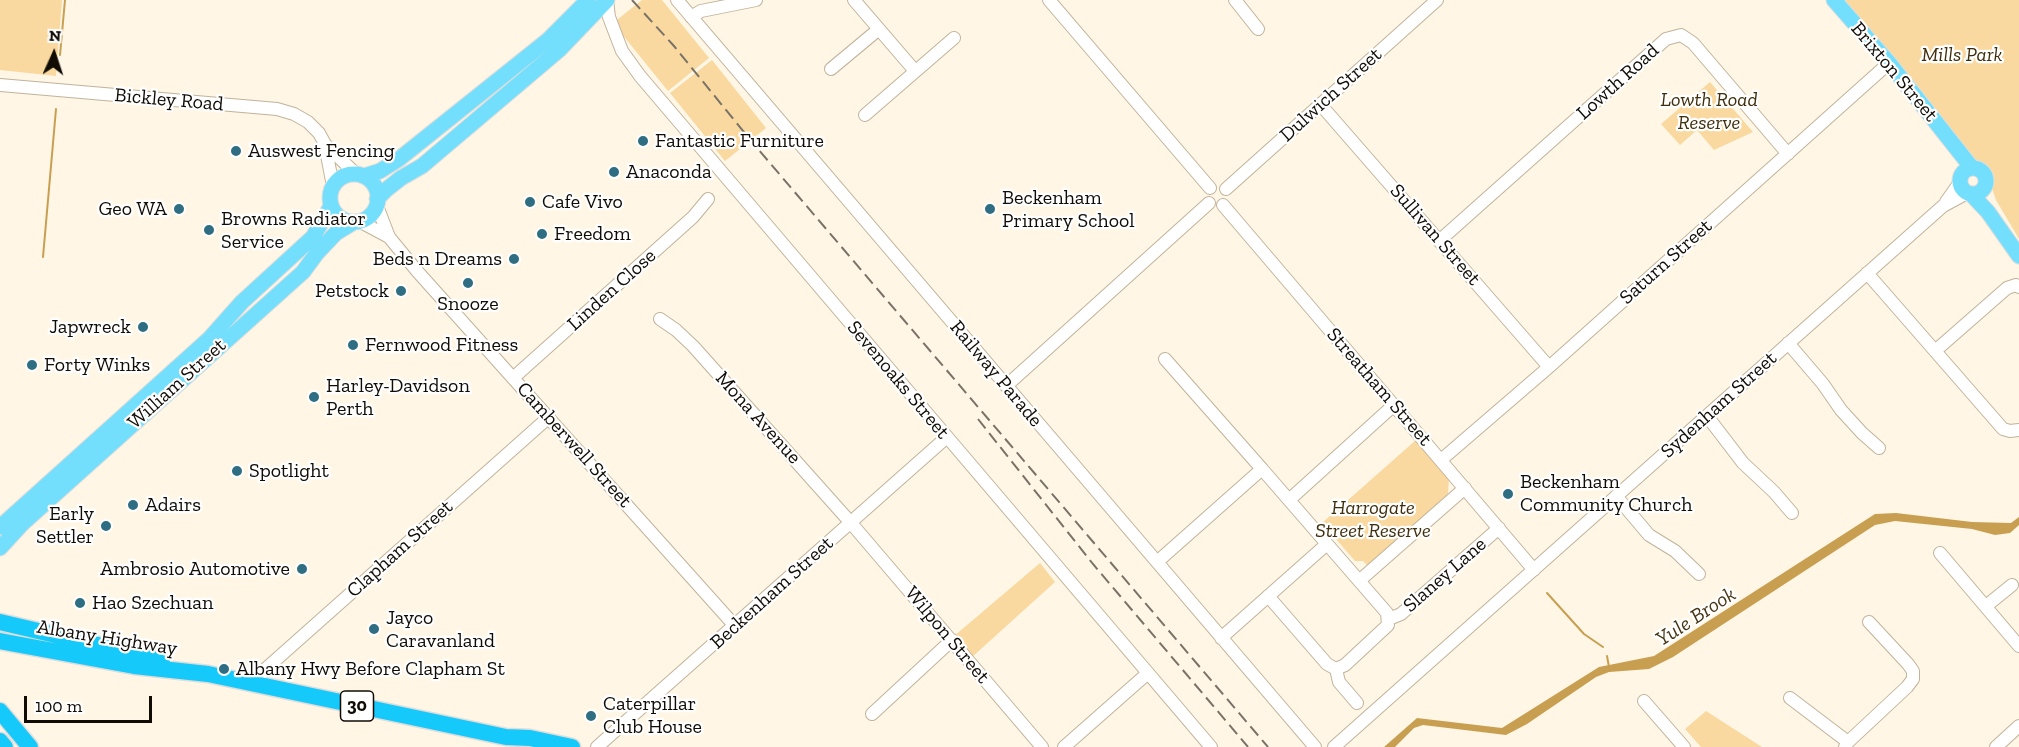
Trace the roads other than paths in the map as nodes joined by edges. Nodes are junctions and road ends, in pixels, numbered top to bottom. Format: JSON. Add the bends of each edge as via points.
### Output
{"nodes":[{"id":1,"x":607,"y":0,"type":"edge"},
{"id":2,"x":677,"y":0,"type":"edge"},
{"id":3,"x":756,"y":0,"type":"edge"},
{"id":4,"x":854,"y":0,"type":"edge"},
{"id":5,"x":1048,"y":0,"type":"edge"},
{"id":6,"x":1235,"y":0,"type":"edge"},
{"id":7,"x":1437,"y":0,"type":"edge"},
{"id":8,"x":1834,"y":0,"type":"edge"},
{"id":9,"x":586,"y":7,"type":"edge"},
{"id":10,"x":691,"y":16,"type":"junction"},
{"id":11,"x":879,"y":29,"type":"junction"},
{"id":12,"x":1257,"y":29,"type":"dead end"},
{"id":13,"x":954,"y":38,"type":"dead end"},
{"id":14,"x":1889,"y":63,"type":"junction"},
{"id":15,"x":831,"y":69,"type":"dead end"},
{"id":16,"x":915,"y":71,"type":"junction"},
{"id":17,"x":0,"y":85,"type":"edge"},
{"id":18,"x":1320,"y":104,"type":"junction"},
{"id":19,"x":865,"y":115,"type":"dead end"},
{"id":20,"x":325,"y":144,"type":"junction"},
{"id":21,"x":1788,"y":154,"type":"junction"},
{"id":22,"x":360,"y":175,"type":"junction"},
{"id":23,"x":1969,"y":184,"type":"junction"},
{"id":24,"x":333,"y":186,"type":"junction"},
{"id":25,"x":1210,"y":188,"type":"junction"},
{"id":26,"x":1226,"y":189,"type":"junction"},
{"id":27,"x":708,"y":199,"type":"dead end"},
{"id":28,"x":377,"y":203,"type":"junction"},
{"id":29,"x":1209,"y":203,"type":"junction"},
{"id":30,"x":1223,"y":205,"type":"junction"},
{"id":31,"x":331,"y":206,"type":"junction"},
{"id":32,"x":356,"y":222,"type":"junction"},
{"id":33,"x":389,"y":237,"type":"junction"},
{"id":34,"x":1439,"y":241,"type":"junction"},
{"id":35,"x":2019,"y":245,"type":"edge"},
{"id":36,"x":2019,"y":256,"type":"edge"},
{"id":37,"x":1867,"y":273,"type":"junction"},
{"id":38,"x":2019,"y":287,"type":"edge"},
{"id":39,"x":660,"y":319,"type":"dead end"},
{"id":40,"x":1788,"y":343,"type":"junction"},
{"id":41,"x":1935,"y":351,"type":"junction"},
{"id":42,"x":1165,"y":359,"type":"dead end"},
{"id":43,"x":1549,"y":367,"type":"junction"},
{"id":44,"x":513,"y":378,"type":"junction"},
{"id":45,"x":1006,"y":386,"type":"junction"},
{"id":46,"x":1394,"y":405,"type":"junction"},
{"id":47,"x":1707,"y":416,"type":"junction"},
{"id":48,"x":549,"y":417,"type":"junction"},
{"id":49,"x":2019,"y":430,"type":"edge"},
{"id":50,"x":947,"y":437,"type":"junction"},
{"id":51,"x":1879,"y":448,"type":"dead end"},
{"id":52,"x":1441,"y":460,"type":"junction"},
{"id":53,"x":1262,"y":469,"type":"junction"},
{"id":54,"x":1465,"y":488,"type":"junction"},
{"id":55,"x":1616,"y":496,"type":"junction"},
{"id":56,"x":1289,"y":500,"type":"junction"},
{"id":57,"x":1792,"y":513,"type":"dead end"},
{"id":58,"x":851,"y":523,"type":"junction"},
{"id":59,"x":0,"y":527,"type":"edge"},
{"id":60,"x":1499,"y":528,"type":"junction"},
{"id":61,"x":1327,"y":544,"type":"junction"},
{"id":62,"x":0,"y":548,"type":"edge"},
{"id":63,"x":1940,"y":553,"type":"dead end"},
{"id":64,"x":1157,"y":562,"type":"junction"},
{"id":65,"x":1534,"y":570,"type":"junction"},
{"id":66,"x":1699,"y":574,"type":"dead end"},
{"id":67,"x":1359,"y":581,"type":"junction"},
{"id":68,"x":2012,"y":585,"type":"dead end"},
{"id":69,"x":1268,"y":596,"type":"junction"},
{"id":70,"x":1986,"y":606,"type":"junction"},
{"id":71,"x":1389,"y":619,"type":"junction"},
{"id":72,"x":0,"y":622,"type":"edge"},
{"id":73,"x":1869,"y":622,"type":"dead end"},
{"id":74,"x":735,"y":626,"type":"junction"},
{"id":75,"x":1221,"y":638,"type":"junction"},
{"id":76,"x":952,"y":640,"type":"junction"},
{"id":77,"x":0,"y":641,"type":"edge"},
{"id":78,"x":2019,"y":646,"type":"edge"},
{"id":79,"x":1336,"y":669,"type":"junction"},
{"id":80,"x":1148,"y":673,"type":"junction"},
{"id":81,"x":208,"y":674,"type":"junction"},
{"id":82,"x":257,"y":685,"type":"junction"},
{"id":83,"x":1790,"y":698,"type":"dead end"},
{"id":84,"x":1644,"y":701,"type":"dead end"},
{"id":85,"x":1357,"y":703,"type":"dead end"},
{"id":86,"x":0,"y":711,"type":"edge"},
{"id":87,"x":872,"y":714,"type":"dead end"},
{"id":88,"x":12,"y":725,"type":"junction"},
{"id":89,"x":2019,"y":726,"type":"edge"},
{"id":90,"x":506,"y":737,"type":"junction"},
{"id":91,"x":0,"y":741,"type":"edge"},
{"id":92,"x":1846,"y":744,"type":"edge"},
{"id":93,"x":5,"y":747,"type":"edge"},
{"id":94,"x":30,"y":747,"type":"edge"},
{"id":95,"x":39,"y":747,"type":"edge"},
{"id":96,"x":527,"y":747,"type":"edge"},
{"id":97,"x":572,"y":747,"type":"edge"},
{"id":98,"x":597,"y":747,"type":"edge"},
{"id":99,"x":1042,"y":747,"type":"edge"},
{"id":100,"x":1064,"y":747,"type":"edge"},
{"id":101,"x":1211,"y":747,"type":"edge"},
{"id":102,"x":1315,"y":747,"type":"edge"},
{"id":103,"x":1334,"y":747,"type":"edge"},
{"id":104,"x":1684,"y":747,"type":"edge"},
{"id":105,"x":1996,"y":747,"type":"edge"}],
"edges":[{"from":1,"to":9,"type":"main road"},
{"from":1,"to":50,"type":"street","name":"Sevenoaks Street","via":[[615,36],[640,76]]},
{"from":2,"to":10,"type":"street","name":"Railway Parade"},
{"from":3,"to":10,"type":"street"},
{"from":4,"to":11,"type":"street"},
{"from":5,"to":25,"type":"street"},
{"from":6,"to":12,"type":"street"},
{"from":7,"to":18,"type":"street","name":"Dulwich Street"},
{"from":8,"to":14,"type":"main road","name":"Brixton Street"},
{"from":9,"to":22,"type":"main road","via":[[399,159],[380,171]]},
{"from":9,"to":28,"type":"main road","via":[[559,50],[462,134],[392,185]]},
{"from":10,"to":45,"type":"street","name":"Railway Parade"},
{"from":11,"to":15,"type":"street"},
{"from":11,"to":16,"type":"street"},
{"from":13,"to":16,"type":"street"},
{"from":14,"to":21,"type":"street","name":"Saturn Street"},
{"from":14,"to":23,"type":"main road","name":"Brixton Street","via":[[1952,144]]},
{"from":16,"to":19,"type":"street"},
{"from":17,"to":20,"type":"street","name":"Bickley Road","via":[[277,109],[308,122]]},
{"from":18,"to":26,"type":"street","name":"Dulwich Street"},
{"from":18,"to":34,"type":"street","name":"Sullivan Street"},
{"from":20,"to":22,"type":"street","name":"Bickley Road"},
{"from":20,"to":24,"type":"street","name":"Bickley Road"},
{"from":21,"to":34,"type":"street","name":"Lowth Road","via":[[1693,43],[1680,35],[1666,39]]},
{"from":21,"to":43,"type":"street","name":"Saturn Street"},
{"from":22,"to":24,"type":"main road","via":[[342,177]]},
{"from":22,"to":28,"type":"main road","via":[[375,187]]},
{"from":23,"to":35,"type":"main road","name":"Brixton Street"},
{"from":23,"to":36,"type":"main road","name":"Brixton Street"},
{"from":23,"to":37,"type":"street","name":"Sydenham Street"},
{"from":24,"to":31,"type":"main road"},
{"from":25,"to":26,"type":"street"},
{"from":25,"to":29,"type":"street","via":[[1206,194]]},
{"from":26,"to":30,"type":"street","via":[[1228,196]]},
{"from":27,"to":44,"type":"street","name":"Linden Close","via":[[693,217]]},
{"from":28,"to":32,"type":"main road","via":[[367,218]]},
{"from":28,"to":33,"type":"street","name":"Camberwell Street"},
{"from":29,"to":30,"type":"street"},
{"from":29,"to":45,"type":"street"},
{"from":30,"to":46,"type":"street","name":"Streatham Street"},
{"from":31,"to":32,"type":"main road","via":[[338,217]]},
{"from":31,"to":59,"type":"main road","name":"William Street","via":[[313,237],[242,302],[210,338]]},
{"from":32,"to":33,"type":"street","name":"Camberwell Street"},
{"from":32,"to":62,"type":"main road","name":"William Street","via":[[336,233],[303,272]]},
{"from":33,"to":44,"type":"street","name":"Camberwell Street"},
{"from":34,"to":43,"type":"street","name":"Sullivan Street"},
{"from":37,"to":40,"type":"street","name":"Sydenham Street"},
{"from":37,"to":41,"type":"street"},
{"from":38,"to":41,"type":"street","via":[[2007,288]]},
{"from":39,"to":58,"type":"street","name":"Mona Avenue","via":[[693,346]]},
{"from":40,"to":47,"type":"street","name":"Sydenham Street"},
{"from":40,"to":51,"type":"street","via":[[1841,410]]},
{"from":41,"to":49,"type":"street","via":[[2003,429]]},
{"from":42,"to":53,"type":"street"},
{"from":43,"to":52,"type":"street","name":"Saturn Street"},
{"from":44,"to":48,"type":"street","name":"Camberwell Street"},
{"from":45,"to":64,"type":"street","name":"Railway Parade"},
{"from":46,"to":52,"type":"street","name":"Streatham Street"},
{"from":46,"to":56,"type":"street"},
{"from":47,"to":55,"type":"street","name":"Sydenham Street"},
{"from":47,"to":57,"type":"street","via":[[1743,463]]},
{"from":48,"to":74,"type":"street","name":"Camberwell Street"},
{"from":48,"to":82,"type":"street","name":"Clapham Street","via":[[274,661],[261,673]]},
{"from":50,"to":58,"type":"street","name":"Beckenham Street"},
{"from":50,"to":80,"type":"street","name":"Sevenoaks Street"},
{"from":52,"to":54,"type":"street","name":"Streatham Street"},
{"from":53,"to":56,"type":"street"},
{"from":53,"to":64,"type":"street"},
{"from":54,"to":60,"type":"street","name":"Streatham Street"},
{"from":54,"to":67,"type":"street"},
{"from":55,"to":65,"type":"street","name":"Sydenham Street"},
{"from":55,"to":66,"type":"street","via":[[1649,535],[1675,551]]},
{"from":56,"to":61,"type":"street"},
{"from":58,"to":74,"type":"street","name":"Beckenham Street"},
{"from":58,"to":76,"type":"street","name":"Wilpon Street"},
{"from":60,"to":65,"type":"street","name":"Streatham Street"},
{"from":60,"to":71,"type":"street","name":"Slaney Lane","via":[[1401,614]]},
{"from":61,"to":67,"type":"street"},
{"from":61,"to":69,"type":"street"},
{"from":63,"to":70,"type":"street"},
{"from":64,"to":75,"type":"street","name":"Railway Parade"},
{"from":65,"to":103,"type":"street","name":"Sydenham Street"},
{"from":67,"to":71,"type":"street"},
{"from":68,"to":70,"type":"street"},
{"from":69,"to":75,"type":"street"},
{"from":69,"to":79,"type":"street"},
{"from":70,"to":78,"type":"street"},
{"from":71,"to":79,"type":"street","name":"Slaney Lane","via":[[1384,630]]},
{"from":72,"to":81,"type":"highway","name":"Albany Highway","number":"30"},
{"from":73,"to":92,"type":"street","via":[[1908,664],[1913,679]]},
{"from":74,"to":98,"type":"street","name":"Beckenham Street"},
{"from":75,"to":102,"type":"street","name":"Railway Parade"},
{"from":76,"to":87,"type":"street"},
{"from":76,"to":99,"type":"street","name":"Wilpon Street"},
{"from":77,"to":81,"type":"highway","name":"Albany Highway","number":"30","via":[[134,666]]},
{"from":79,"to":85,"type":"street","via":[[1339,682]]},
{"from":80,"to":100,"type":"street"},
{"from":80,"to":101,"type":"street","name":"Sevenoaks Street"},
{"from":81,"to":82,"type":"highway","name":"Albany Highway","number":"30"},
{"from":82,"to":90,"type":"highway","name":"Albany Highway","number":"30"},
{"from":83,"to":92,"type":"street"},
{"from":84,"to":104,"type":"street"},
{"from":86,"to":88,"type":"highway"},
{"from":88,"to":94,"type":"highway"},
{"from":88,"to":95,"type":"street"},
{"from":89,"to":105,"type":"street"},
{"from":90,"to":96,"type":"highway","name":"Albany Highway","number":"30"},
{"from":90,"to":97,"type":"highway","name":"Albany Highway","number":"30"},
{"from":91,"to":93,"type":"highway"}]}
